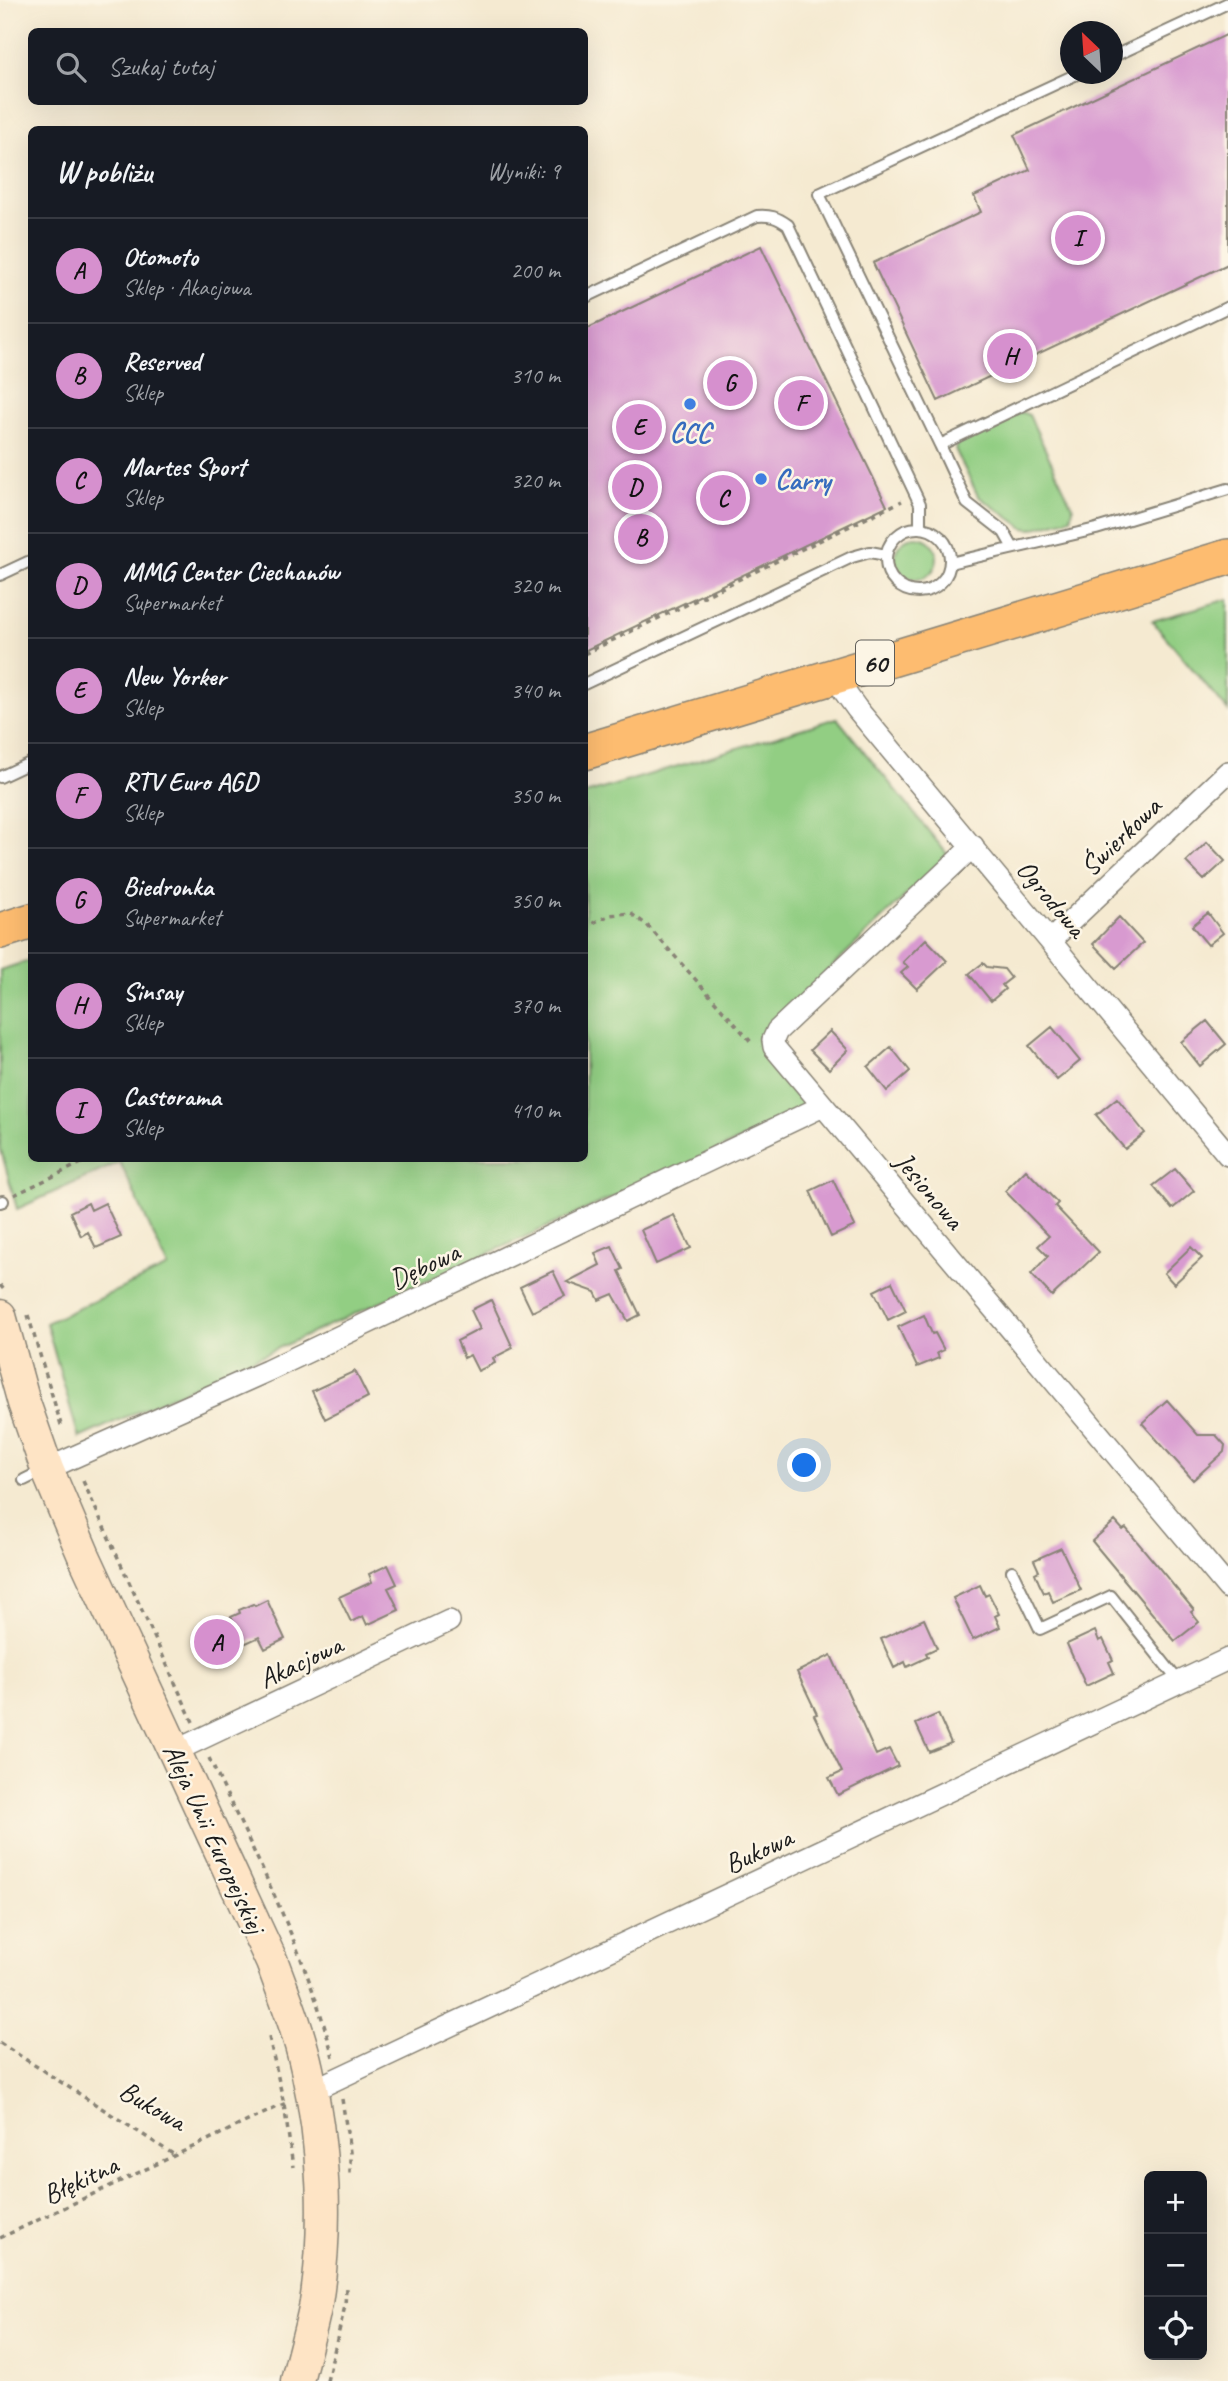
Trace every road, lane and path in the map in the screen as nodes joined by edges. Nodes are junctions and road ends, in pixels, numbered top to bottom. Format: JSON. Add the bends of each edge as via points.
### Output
{"nodes":[{"id":1,"x":1228,"y":3,"type":"edge"},
{"id":2,"x":1123,"y":52,"type":"edge"},
{"id":3,"x":1060,"y":82,"type":"edge"},
{"id":4,"x":588,"y":296,"type":"edge"},
{"id":5,"x":1228,"y":307,"type":"edge"},
{"id":6,"x":940,"y":445,"type":"junction"},
{"id":7,"x":1228,"y":489,"type":"edge"},
{"id":8,"x":916,"y":495,"type":"junction"},
{"id":9,"x":920,"y":527,"type":"junction"},
{"id":10,"x":1013,"y":548,"type":"junction"},
{"id":11,"x":886,"y":555,"type":"junction"},
{"id":12,"x":1228,"y":556,"type":"edge"},
{"id":13,"x":28,"y":562,"type":"edge"},
{"id":14,"x":950,"y":563,"type":"junction"},
{"id":15,"x":0,"y":575,"type":"edge"},
{"id":16,"x":588,"y":652,"type":"edge"},
{"id":17,"x":836,"y":675,"type":"junction"},
{"id":18,"x":588,"y":682,"type":"edge"},
{"id":19,"x":588,"y":751,"type":"edge"},
{"id":20,"x":28,"y":764,"type":"edge"},
{"id":21,"x":1228,"y":772,"type":"edge"},
{"id":22,"x":0,"y":778,"type":"edge"},
{"id":23,"x":973,"y":846,"type":"junction"},
{"id":24,"x":28,"y":922,"type":"edge"},
{"id":25,"x":588,"y":925,"type":"edge"},
{"id":26,"x":0,"y":931,"type":"edge"},
{"id":27,"x":1051,"y":940,"type":"junction"},
{"id":28,"x":774,"y":1047,"type":"junction"},
{"id":29,"x":822,"y":1107,"type":"junction"},
{"id":30,"x":1228,"y":1155,"type":"edge"},
{"id":31,"x":84,"y":1162,"type":"edge"},
{"id":32,"x":1,"y":1201,"type":"edge"},
{"id":33,"x":0,"y":1316,"type":"edge"},
{"id":34,"x":35,"y":1474,"type":"junction"},
{"id":35,"x":1012,"y":1571,"type":"dead end"},
{"id":36,"x":1228,"y":1588,"type":"edge"},
{"id":37,"x":449,"y":1621,"type":"dead end"},
{"id":38,"x":1228,"y":1659,"type":"edge"},
{"id":39,"x":1179,"y":1682,"type":"junction"},
{"id":40,"x":175,"y":1751,"type":"junction"},
{"id":41,"x":269,"y":2033,"type":"dead end"},
{"id":42,"x":0,"y":2043,"type":"edge"},
{"id":43,"x":298,"y":2098,"type":"junction"},
{"id":44,"x":176,"y":2155,"type":"junction"},
{"id":45,"x":294,"y":2173,"type":"dead end"},
{"id":46,"x":0,"y":2238,"type":"edge"},
{"id":47,"x":297,"y":2381,"type":"edge"}],
"edges":[{"from":1,"to":2,"type":"lane"},
{"from":3,"to":6,"type":"lane","via":[[819,194]]},
{"from":4,"to":8,"type":"lane","via":[[757,216],[779,218],[788,225]]},
{"from":5,"to":6,"type":"lane"},
{"from":6,"to":10,"type":"lane","via":[[967,503],[1004,533]]},
{"from":7,"to":10,"type":"lane","via":[[1096,529]]},
{"from":8,"to":9,"type":"lane"},
{"from":8,"to":16,"type":"path"},
{"from":9,"to":11,"type":"lane","via":[[898,535]]},
{"from":9,"to":14,"type":"lane","via":[[943,539]]},
{"from":10,"to":14,"type":"lane"},
{"from":11,"to":14,"type":"lane","via":[[892,580],[914,592],[938,585]]},
{"from":11,"to":18,"type":"lane","via":[[870,552],[852,557]]},
{"from":12,"to":17,"type":"main road","number":"60"},
{"from":13,"to":15,"type":"lane"},
{"from":17,"to":19,"type":"main road","number":"60"},
{"from":17,"to":23,"type":"street","name":"Ogrodowa","via":[[857,709]]},
{"from":20,"to":22,"type":"lane"},
{"from":21,"to":27,"type":"street","name":"Świerkowa"},
{"from":23,"to":27,"type":"street","name":"Ogrodowa"},
{"from":23,"to":28,"type":"street","via":[[777,1031]]},
{"from":24,"to":26,"type":"main road"},
{"from":25,"to":28,"type":"path","via":[[610,915],[630,913],[647,925],[750,1044]]},
{"from":27,"to":30,"type":"street","name":"Ogrodowa"},
{"from":28,"to":29,"type":"street","name":"Jesionowa"},
{"from":29,"to":34,"type":"street","name":"Dębowa","via":[[279,1365]]},
{"from":29,"to":36,"type":"street","name":"Jesionowa"},
{"from":31,"to":32,"type":"path"},
{"from":33,"to":34,"type":"main road","name":"Aleja Unii Europejskiej","via":[[24,1404]]},
{"from":34,"to":40,"type":"main road","name":"Aleja Unii Europejskiej","via":[[84,1556]]},
{"from":35,"to":39,"type":"lane","via":[[1040,1629],[1111,1596]]},
{"from":37,"to":40,"type":"street","name":"Akacjowa"},
{"from":38,"to":39,"type":"street","name":"Bukowa"},
{"from":39,"to":43,"type":"street","name":"Bukowa"},
{"from":40,"to":43,"type":"main road","name":"Aleja Unii Europejskiej","via":[[292,2014]]},
{"from":41,"to":43,"type":"path"},
{"from":42,"to":44,"type":"path","name":"Bukowa"},
{"from":43,"to":44,"type":"path","name":"Bukowa"},
{"from":43,"to":45,"type":"path"},
{"from":43,"to":47,"type":"main road","name":"Aleja Unii Europejskiej","via":[[319,2134],[322,2241],[316,2303]]},
{"from":44,"to":46,"type":"path","name":"Błękitna"}]}
